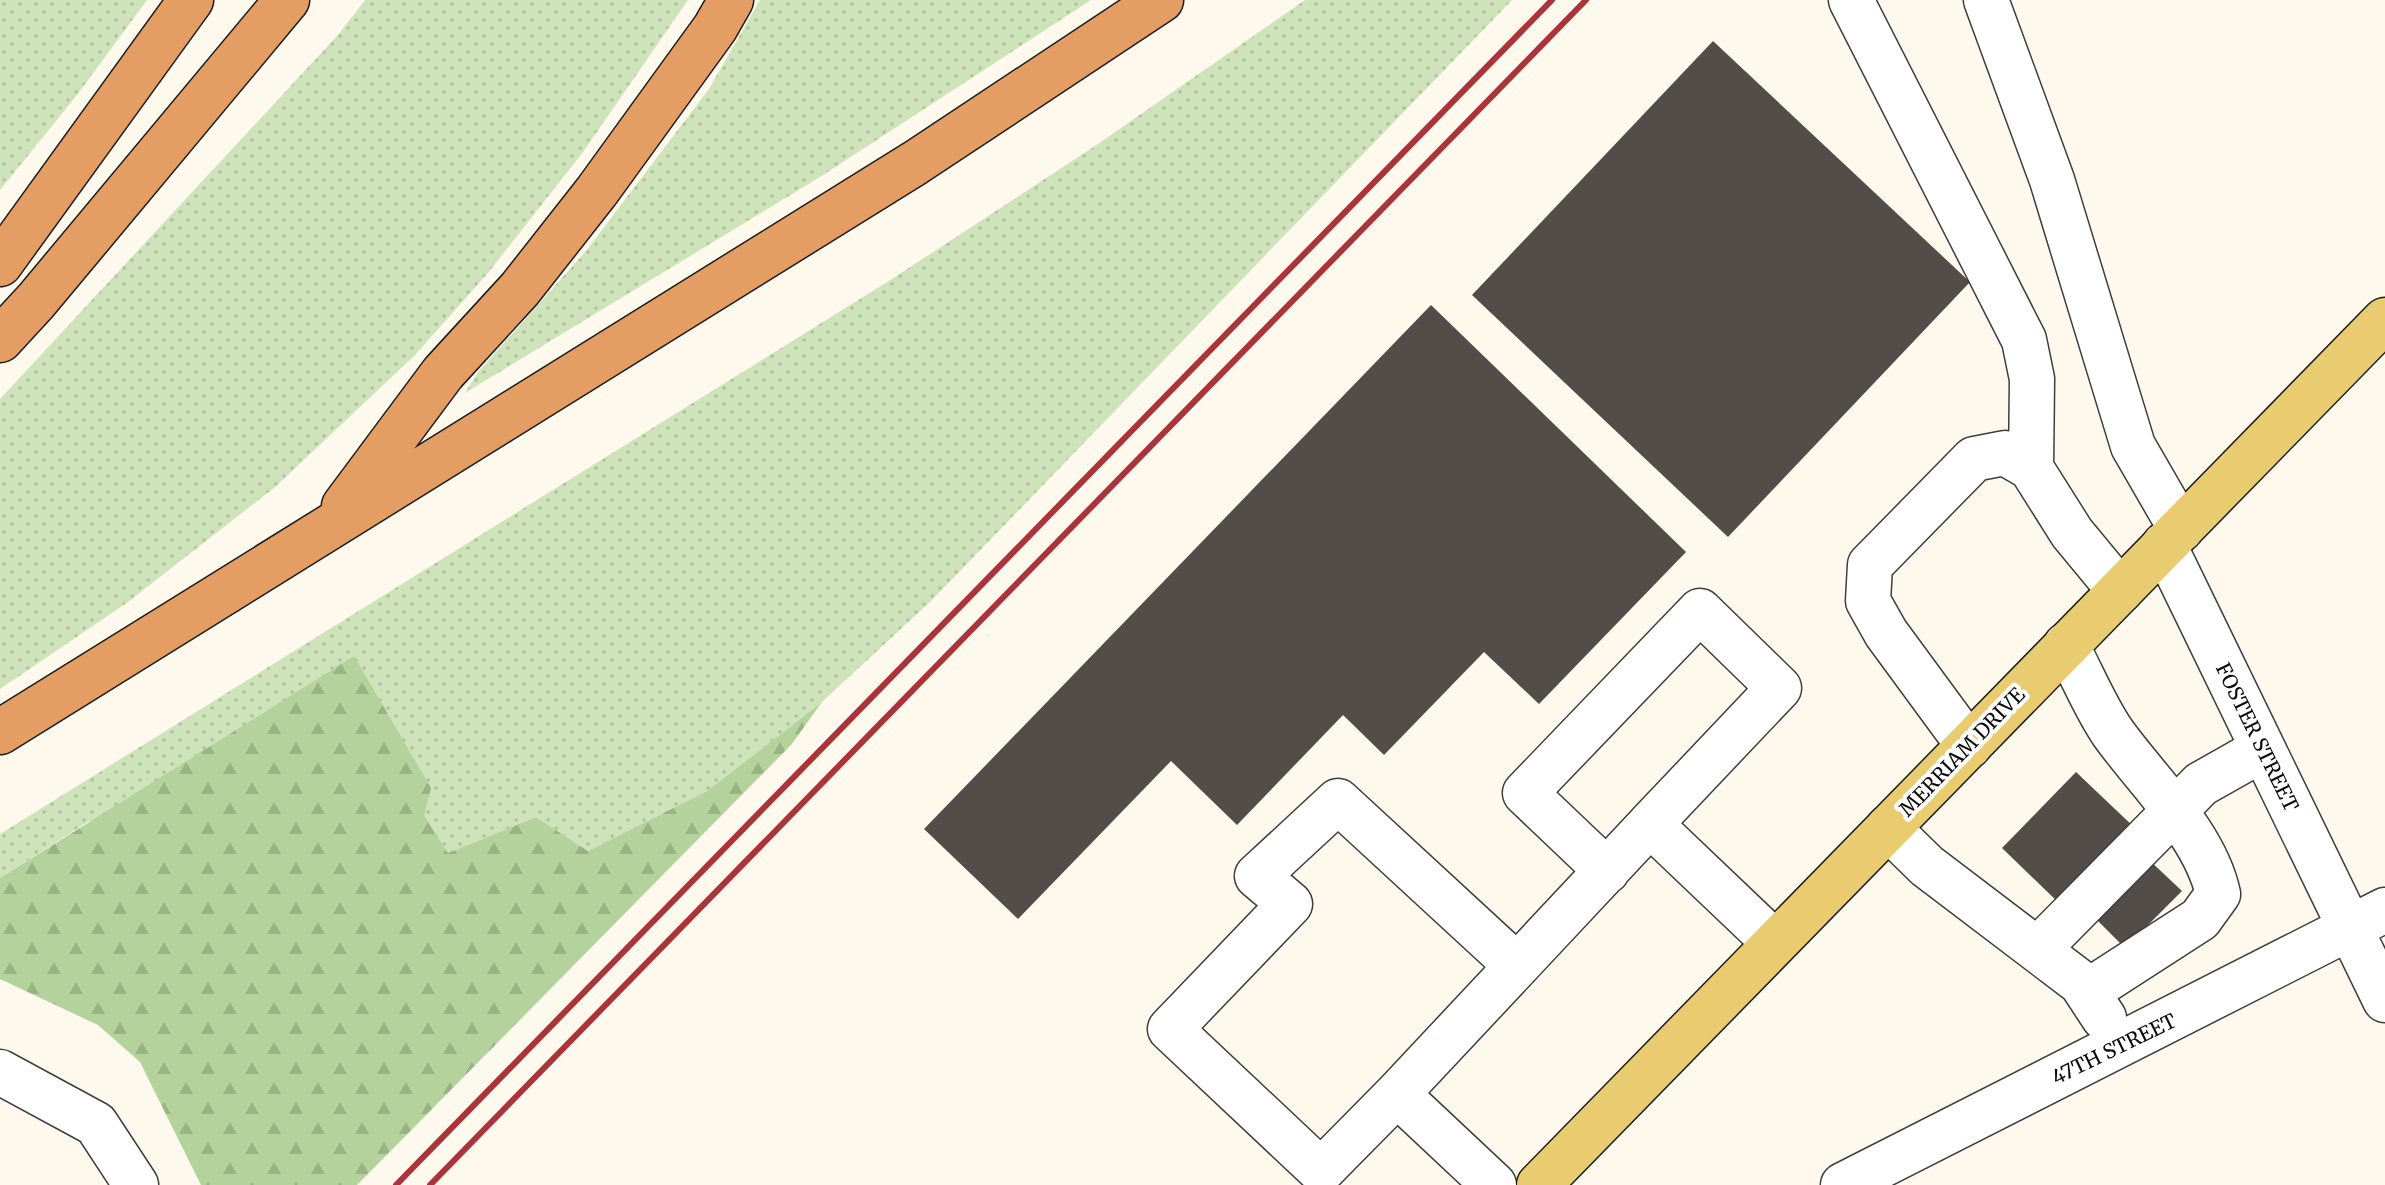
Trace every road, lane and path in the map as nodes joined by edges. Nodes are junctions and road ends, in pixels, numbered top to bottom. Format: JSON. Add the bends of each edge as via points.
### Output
{"nodes":[{"id":1,"x":191,"y":0,"type":"edge"},
{"id":2,"x":287,"y":0,"type":"edge"},
{"id":3,"x":731,"y":0,"type":"edge"},
{"id":4,"x":1161,"y":0,"type":"edge"},
{"id":5,"x":1851,"y":0,"type":"edge"},
{"id":6,"x":1986,"y":0,"type":"edge"},
{"id":7,"x":0,"y":264,"type":"edge"},
{"id":8,"x":2385,"y":320,"type":"edge"},
{"id":9,"x":0,"y":340,"type":"edge"},
{"id":10,"x":2031,"y":468,"type":"junction"},
{"id":11,"x":330,"y":526,"type":"junction"},
{"id":12,"x":2173,"y":537,"type":"junction"},
{"id":13,"x":2120,"y":591,"type":"junction"},
{"id":14,"x":2066,"y":645,"type":"junction"},
{"id":15,"x":0,"y":732,"type":"edge"},
{"id":16,"x":1969,"y":746,"type":"junction"},
{"id":17,"x":2263,"y":749,"type":"junction"},
{"id":18,"x":2176,"y":811,"type":"junction"},
{"id":19,"x":1650,"y":824,"type":"junction"},
{"id":20,"x":1888,"y":828,"type":"junction"},
{"id":21,"x":1607,"y":871,"type":"junction"},
{"id":22,"x":2368,"y":919,"type":"edge"},
{"id":23,"x":1775,"y":943,"type":"junction"},
{"id":24,"x":2038,"y":949,"type":"junction"},
{"id":25,"x":1517,"y":966,"type":"junction"},
{"id":26,"x":2087,"y":992,"type":"junction"},
{"id":27,"x":2385,"y":1000,"type":"edge"},
{"id":28,"x":2122,"y":1046,"type":"junction"},
{"id":29,"x":0,"y":1072,"type":"edge"},
{"id":30,"x":1397,"y":1094,"type":"junction"},
{"id":31,"x":136,"y":1185,"type":"edge"},
{"id":32,"x":1494,"y":1185,"type":"edge"},
{"id":33,"x":1539,"y":1185,"type":"edge"},
{"id":34,"x":1843,"y":1185,"type":"edge"}],
"edges":[{"from":1,"to":7,"type":"highway"},
{"from":2,"to":9,"type":"highway"},
{"from":3,"to":11,"type":"highway","via":[[597,191],[520,289],[443,373]]},
{"from":4,"to":11,"type":"highway","via":[[915,163]]},
{"from":5,"to":10,"type":"street","via":[[2024,340],[2032,379]]},
{"from":6,"to":12,"type":"street","name":"FOSTER STREET","via":[[2052,180],[2133,446]]},
{"from":8,"to":12,"type":"main road","name":"MERRIAM DRIVE"},
{"from":10,"to":13,"type":"street","via":[[2072,533]]},
{"from":10,"to":16,"type":"street","via":[[2005,453],[1974,459],[1870,565],[1868,601]]},
{"from":11,"to":15,"type":"highway"},
{"from":12,"to":13,"type":"main road","name":"MERRIAM DRIVE"},
{"from":12,"to":17,"type":"street","name":"FOSTER STREET"},
{"from":13,"to":14,"type":"main road","name":"MERRIAM DRIVE"},
{"from":14,"to":16,"type":"main road","name":"MERRIAM DRIVE"},
{"from":14,"to":18,"type":"street","via":[[2112,731]]},
{"from":16,"to":20,"type":"main road","name":"MERRIAM DRIVE"},
{"from":17,"to":18,"type":"street","via":[[2201,784]]},
{"from":17,"to":22,"type":"street","name":"FOSTER STREET"},
{"from":18,"to":24,"type":"street"},
{"from":18,"to":26,"type":"street","via":[[2214,876],[2218,894],[2200,919]]},
{"from":19,"to":21,"type":"street"},
{"from":19,"to":21,"type":"street","via":[[1779,688],[1700,611],[1525,793]]},
{"from":19,"to":23,"type":"street"},
{"from":20,"to":23,"type":"main road","name":"MERRIAM DRIVE"},
{"from":20,"to":24,"type":"street","via":[[1927,866]]},
{"from":21,"to":25,"type":"street"},
{"from":22,"to":27,"type":"street","name":"FOSTER STREET"},
{"from":22,"to":28,"type":"street","name":"47TH STREET"},
{"from":23,"to":33,"type":"main road","name":"MERRIAM DRIVE"},
{"from":24,"to":26,"type":"street"},
{"from":25,"to":30,"type":"street"},
{"from":25,"to":30,"type":"street","via":[[1338,801],[1257,876],[1290,904],[1170,1029],[1321,1171]]},
{"from":26,"to":28,"type":"street"},
{"from":28,"to":34,"type":"street","name":"47TH STREET"},
{"from":29,"to":31,"type":"street","via":[[96,1124]]},
{"from":30,"to":32,"type":"street"}]}
